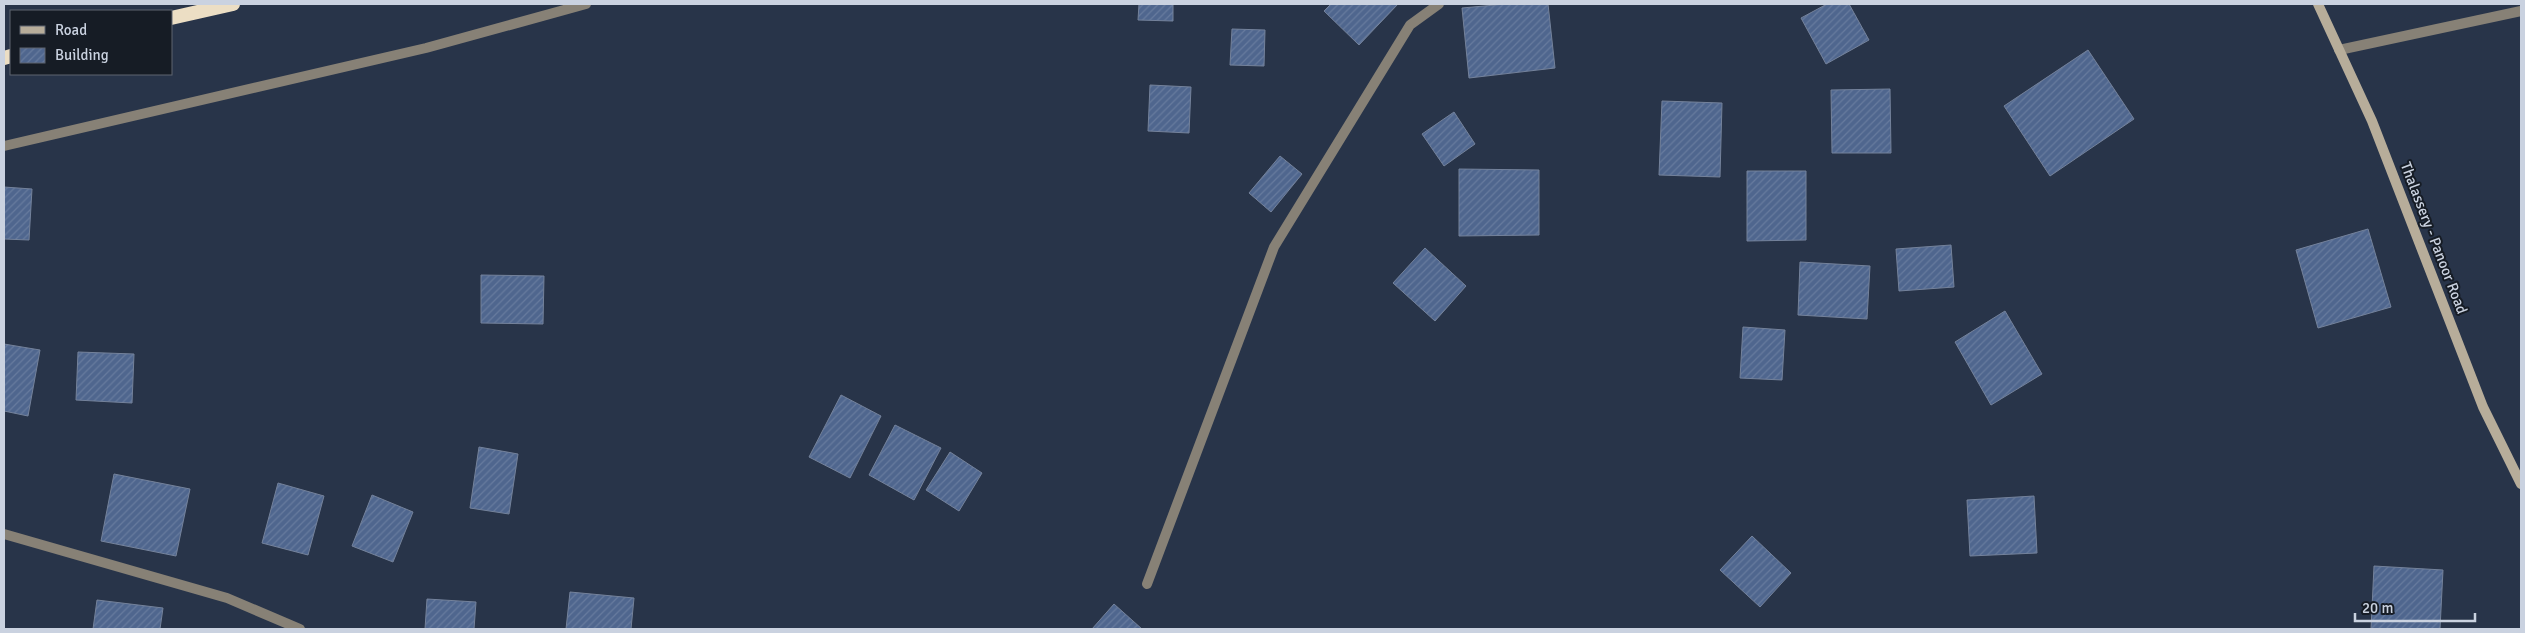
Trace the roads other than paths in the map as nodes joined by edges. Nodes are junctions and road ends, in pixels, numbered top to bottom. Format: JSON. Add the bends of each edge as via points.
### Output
{"nodes":[{"id":1,"x":233,"y":4,"type":"edge"},
{"id":2,"x":586,"y":4,"type":"edge"},
{"id":3,"x":1439,"y":4,"type":"edge"},
{"id":4,"x":2318,"y":4,"type":"edge"},
{"id":5,"x":2521,"y":11,"type":"edge"},
{"id":6,"x":172,"y":18,"type":"edge"},
{"id":7,"x":2339,"y":50,"type":"junction"},
{"id":8,"x":4,"y":146,"type":"edge"},
{"id":9,"x":2521,"y":484,"type":"edge"},
{"id":10,"x":4,"y":534,"type":"edge"},
{"id":11,"x":1147,"y":584,"type":"dead end"},
{"id":12,"x":300,"y":629,"type":"edge"}],
"edges":[{"from":1,"to":6,"type":"highway"},
{"from":2,"to":8,"type":"street","via":[[426,48]]},
{"from":3,"to":11,"type":"street","via":[[1410,25],[1274,246]]},
{"from":4,"to":7,"type":"main road","name":"Thalassery - Panoor Road"},
{"from":5,"to":7,"type":"street"},
{"from":7,"to":9,"type":"main road","name":"Thalassery - Panoor Road","via":[[2372,122],[2483,407]]},
{"from":10,"to":12,"type":"street","via":[[227,598]]}]}
